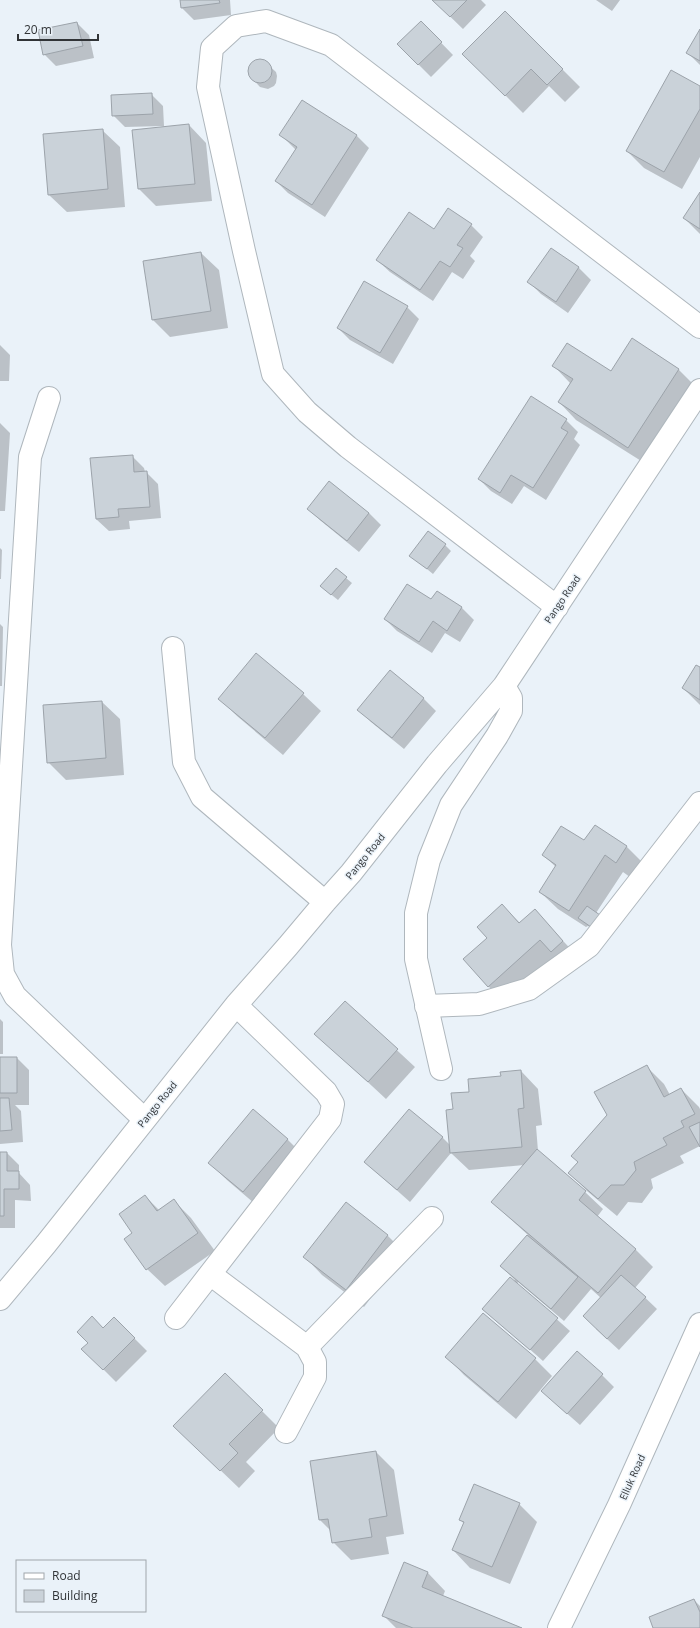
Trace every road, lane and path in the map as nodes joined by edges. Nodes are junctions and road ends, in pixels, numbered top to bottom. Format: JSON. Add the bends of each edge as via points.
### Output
{"nodes":[{"id":1,"x":700,"y":327,"type":"edge"},
{"id":2,"x":700,"y":390,"type":"edge"},
{"id":3,"x":49,"y":398,"type":"dead end"},
{"id":4,"x":557,"y":607,"type":"junction"},
{"id":5,"x":173,"y":648,"type":"dead end"},
{"id":6,"x":504,"y":686,"type":"junction"},
{"id":7,"x":700,"y":804,"type":"edge"},
{"id":8,"x":325,"y":902,"type":"junction"},
{"id":9,"x":236,"y":1005,"type":"junction"},
{"id":10,"x":426,"y":1006,"type":"junction"},
{"id":11,"x":441,"y":1069,"type":"dead end"},
{"id":12,"x":144,"y":1119,"type":"junction"},
{"id":13,"x":432,"y":1218,"type":"dead end"},
{"id":14,"x":210,"y":1274,"type":"junction"},
{"id":15,"x":0,"y":1299,"type":"edge"},
{"id":16,"x":176,"y":1318,"type":"dead end"},
{"id":17,"x":700,"y":1324,"type":"edge"},
{"id":18,"x":307,"y":1347,"type":"junction"},
{"id":19,"x":286,"y":1432,"type":"dead end"},
{"id":20,"x":559,"y":1628,"type":"edge"}],
"edges":[{"from":1,"to":4,"type":"street","via":[[331,44],[266,21],[236,26],[212,48],[208,87],[273,374],[307,412],[348,447]]},
{"from":2,"to":4,"type":"street","name":"Pango Road"},
{"from":3,"to":12,"type":"street","via":[[30,457],[0,945],[3,974],[15,996]]},
{"from":4,"to":6,"type":"street","name":"Pango Road"},
{"from":5,"to":8,"type":"street","via":[[184,762],[202,797]]},
{"from":6,"to":8,"type":"street","name":"Pango Road","via":[[437,764],[352,873]]},
{"from":6,"to":10,"type":"street","via":[[511,698],[511,711],[451,805],[429,860],[416,913],[416,959]]},
{"from":7,"to":10,"type":"street","via":[[589,946],[529,989],[479,1004]]},
{"from":8,"to":9,"type":"street","name":"Pango Road"},
{"from":9,"to":12,"type":"street","name":"Pango Road"},
{"from":9,"to":14,"type":"street","via":[[326,1092],[333,1104],[330,1119]]},
{"from":10,"to":11,"type":"street"},
{"from":12,"to":15,"type":"street","name":"Pango Road"},
{"from":13,"to":18,"type":"street"},
{"from":14,"to":16,"type":"street"},
{"from":14,"to":18,"type":"street"},
{"from":17,"to":20,"type":"street","name":"Elluk Road","via":[[619,1505]]},
{"from":18,"to":19,"type":"street","via":[[315,1362],[315,1377]]}]}
